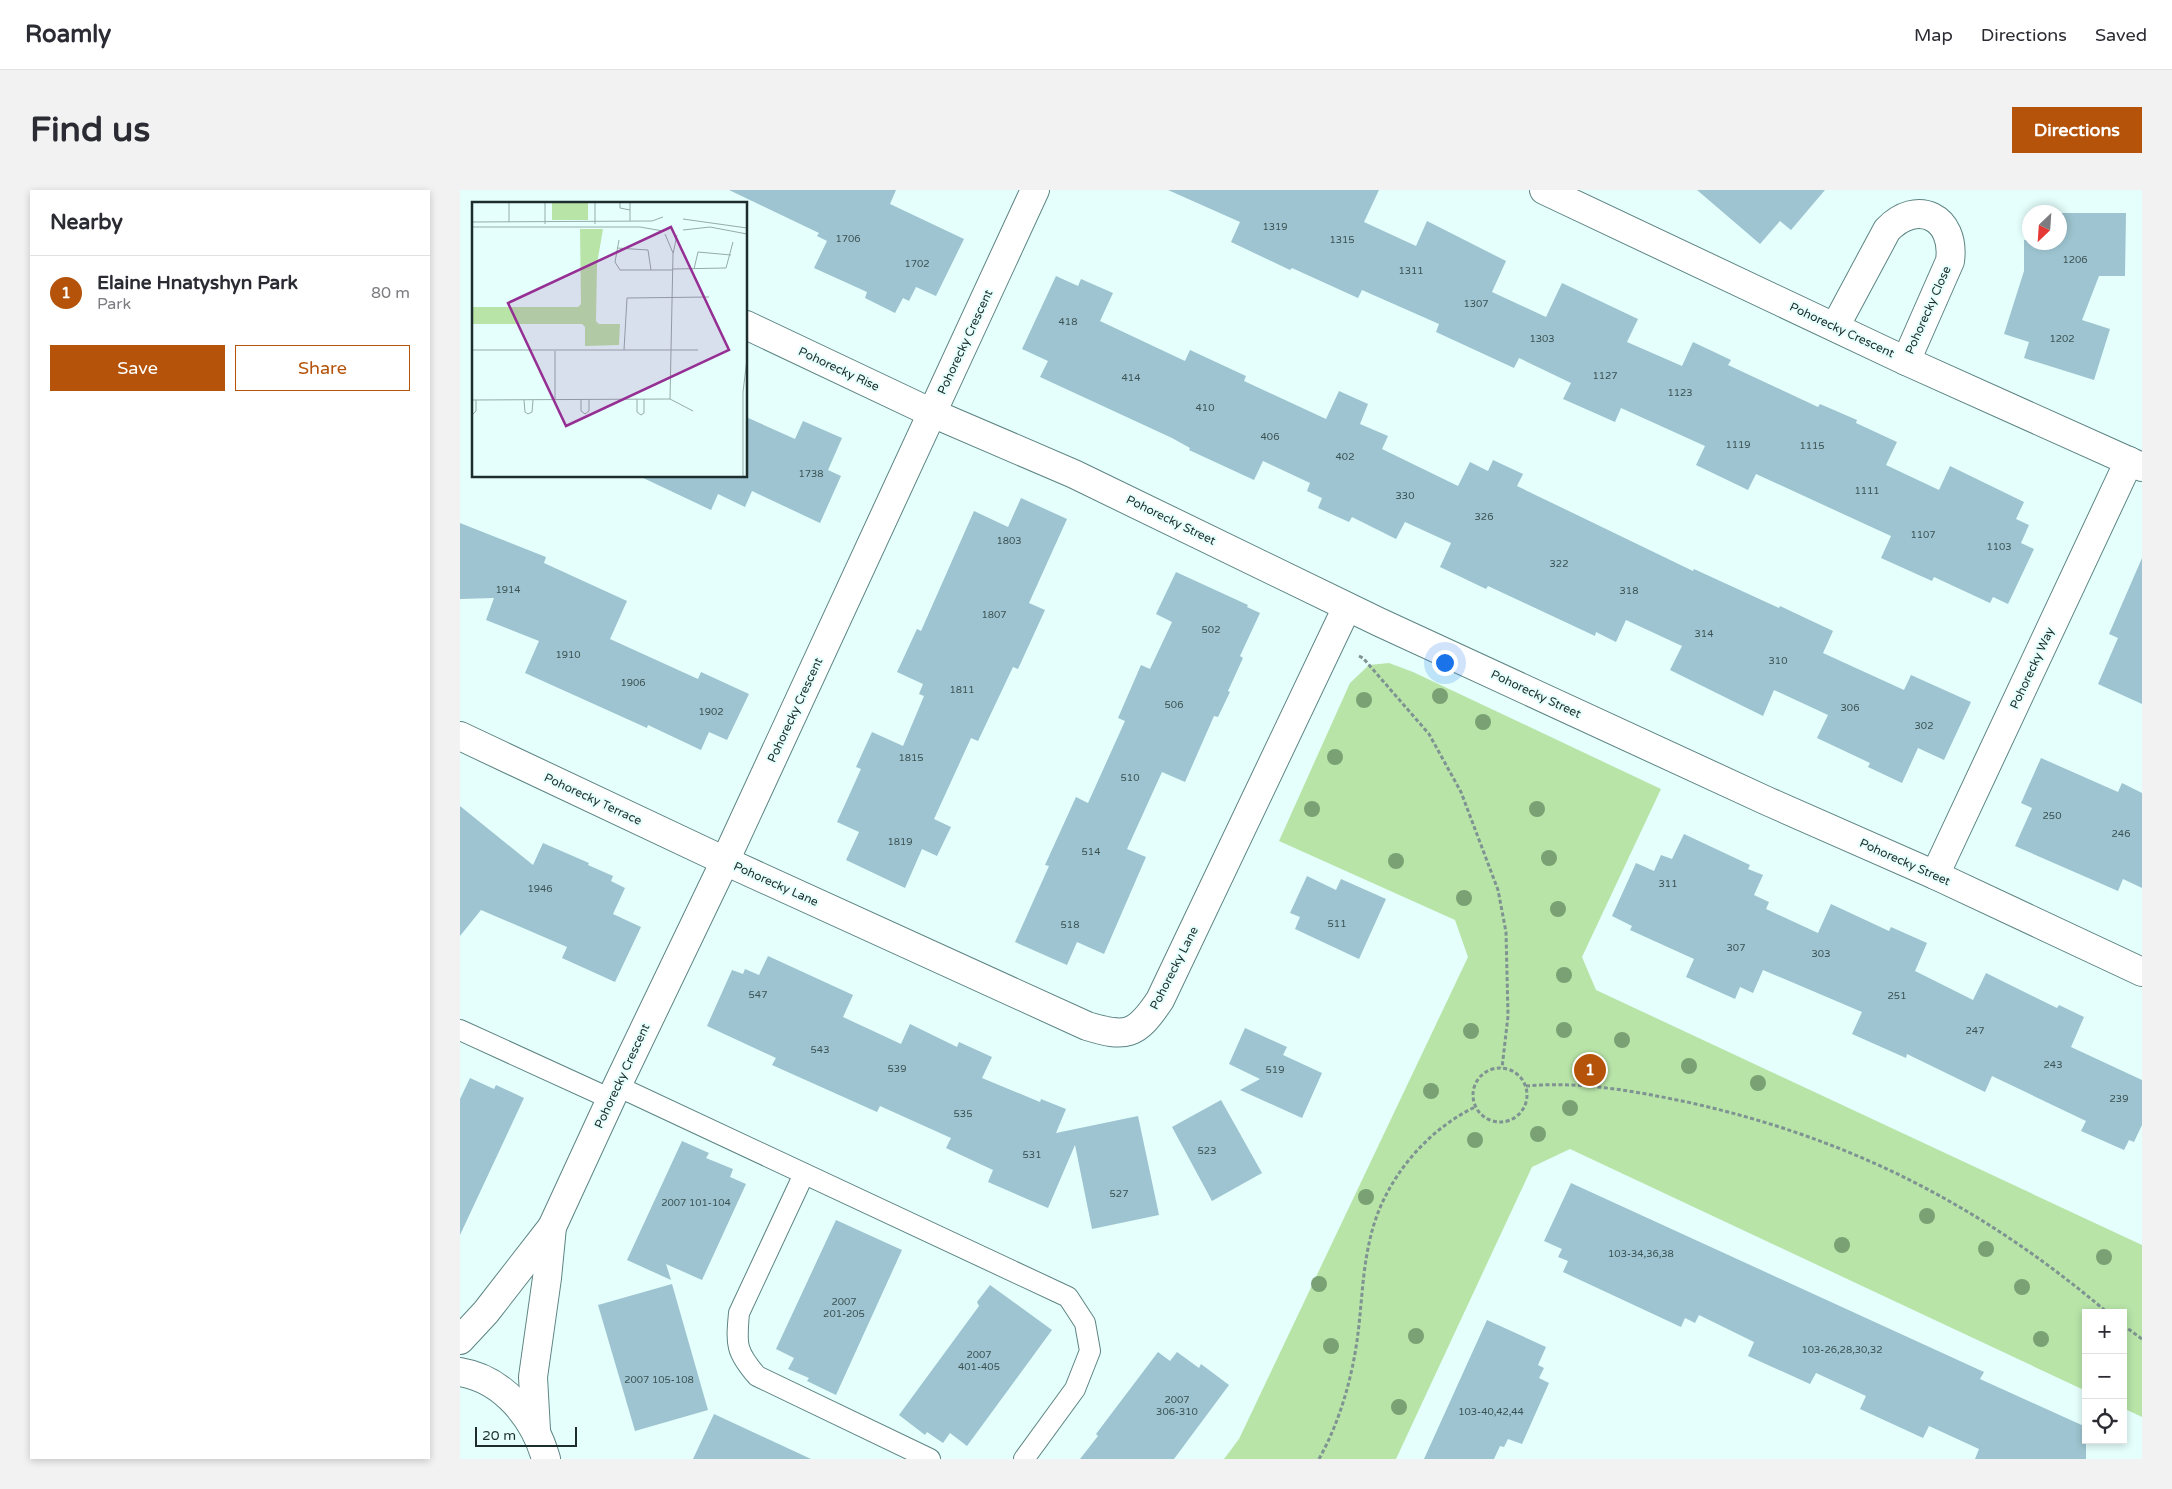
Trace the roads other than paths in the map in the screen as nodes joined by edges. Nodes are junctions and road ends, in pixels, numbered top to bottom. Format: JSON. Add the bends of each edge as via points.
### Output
{"nodes":[{"id":1,"x":1035,"y":190,"type":"edge"},
{"id":2,"x":1544,"y":190,"type":"edge"},
{"id":3,"x":748,"y":326,"type":"edge"},
{"id":4,"x":1835,"y":326,"type":"junction"},
{"id":5,"x":1906,"y":361,"type":"junction"},
{"id":6,"x":932,"y":413,"type":"junction"},
{"id":7,"x":2135,"y":464,"type":"edge"},
{"id":8,"x":1347,"y":607,"type":"junction"},
{"id":9,"x":460,"y":736,"type":"edge"},
{"id":10,"x":725,"y":861,"type":"junction"},
{"id":11,"x":1935,"y":875,"type":"junction"},
{"id":12,"x":2142,"y":972,"type":"edge"},
{"id":13,"x":460,"y":1030,"type":"edge"},
{"id":14,"x":614,"y":1093,"type":"junction"},
{"id":15,"x":804,"y":1174,"type":"junction"},
{"id":16,"x":552,"y":1228,"type":"junction"},
{"id":17,"x":460,"y":1340,"type":"edge"},
{"id":18,"x":460,"y":1372,"type":"edge"},
{"id":19,"x":536,"y":1430,"type":"junction"},
{"id":20,"x":547,"y":1459,"type":"edge"},
{"id":21,"x":930,"y":1459,"type":"edge"},
{"id":22,"x":1024,"y":1459,"type":"edge"}],
"edges":[{"from":1,"to":6,"type":"street","name":"Pohorecky Crescent"},
{"from":2,"to":4,"type":"street","name":"Pohorecky Crescent"},
{"from":3,"to":6,"type":"street","name":"Pohorecky Rise"},
{"from":4,"to":5,"type":"street","name":"Pohorecky Crescent"},
{"from":4,"to":5,"type":"street","name":"Pohorecky Close","via":[[1887,230],[1897,219],[1908,215],[1931,216],[1950,236],[1950,261]]},
{"from":5,"to":7,"type":"street","name":"Pohorecky Crescent"},
{"from":6,"to":8,"type":"street","name":"Pohorecky Street","via":[[1074,474]]},
{"from":6,"to":10,"type":"street","name":"Pohorecky Crescent"},
{"from":7,"to":11,"type":"street","name":"Pohorecky Way"},
{"from":8,"to":10,"type":"street","name":"Pohorecky Lane","via":[[1174,974],[1149,1016],[1131,1030],[1116,1034],[1087,1026]]},
{"from":8,"to":11,"type":"street","name":"Pohorecky Street"},
{"from":9,"to":10,"type":"street","name":"Pohorecky Terrace"},
{"from":10,"to":14,"type":"street","name":"Pohorecky Crescent"},
{"from":11,"to":12,"type":"street","name":"Pohorecky Street"},
{"from":13,"to":14,"type":"lane"},
{"from":14,"to":15,"type":"lane"},
{"from":14,"to":16,"type":"street","name":"Pohorecky Crescent"},
{"from":15,"to":21,"type":"lane","via":[[739,1313],[736,1338],[742,1359],[757,1376]]},
{"from":15,"to":22,"type":"lane","via":[[1068,1297],[1085,1323],[1090,1351],[1074,1389]]},
{"from":16,"to":17,"type":"street","name":"Pohorecky Crescent"},
{"from":16,"to":19,"type":"street","name":"Pohorecky Crescent","via":[[533,1378]]},
{"from":18,"to":19,"type":"street","via":[[496,1386],[519,1405]]},
{"from":19,"to":20,"type":"street"}]}
